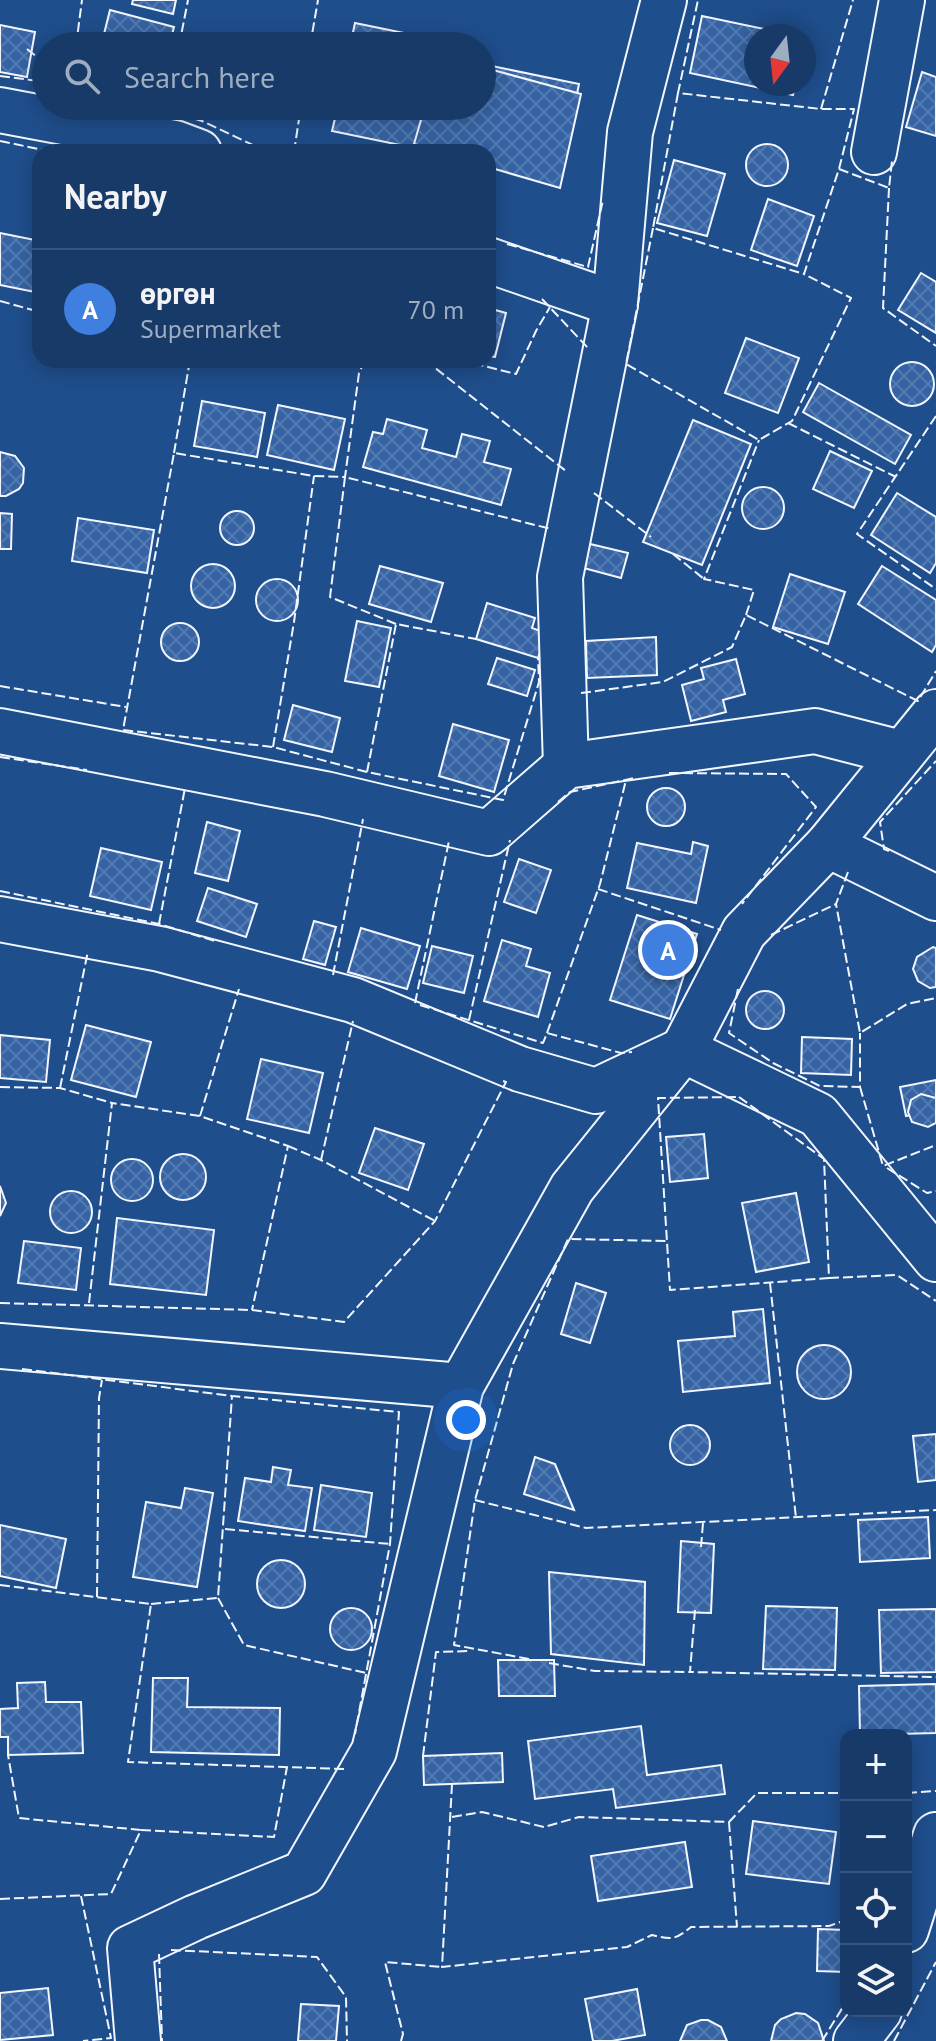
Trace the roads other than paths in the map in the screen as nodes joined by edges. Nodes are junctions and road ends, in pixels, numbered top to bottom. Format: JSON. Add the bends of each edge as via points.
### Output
{"nodes":[{"id":1,"x":664,"y":0,"type":"edge"},
{"id":2,"x":902,"y":0,"type":"edge"},
{"id":3,"x":0,"y":110,"type":"edge"},
{"id":4,"x":32,"y":116,"type":"edge"},
{"id":5,"x":53,"y":120,"type":"edge"},
{"id":6,"x":178,"y":144,"type":"edge"},
{"id":7,"x":874,"y":152,"type":"dead end"},
{"id":8,"x":496,"y":263,"type":"edge"},
{"id":9,"x":615,"y":304,"type":"junction"},
{"id":10,"x":936,"y":712,"type":"edge"},
{"id":11,"x":0,"y":731,"type":"edge"},
{"id":12,"x":901,"y":753,"type":"junction"},
{"id":13,"x":566,"y":766,"type":"junction"},
{"id":14,"x":828,"y":845,"type":"junction"},
{"id":15,"x":936,"y":898,"type":"edge"},
{"id":16,"x":0,"y":919,"type":"edge"},
{"id":17,"x":683,"y":1050,"type":"junction"},
{"id":18,"x":936,"y":1259,"type":"edge"},
{"id":19,"x":0,"y":1346,"type":"edge"},
{"id":20,"x":461,"y":1386,"type":"junction"},
{"id":21,"x":936,"y":1835,"type":"edge"},
{"id":22,"x":912,"y":1911,"type":"edge"},
{"id":23,"x":874,"y":2017,"type":"edge"},
{"id":24,"x":138,"y":2041,"type":"edge"},
{"id":25,"x":856,"y":2041,"type":"edge"}],
"edges":[{"from":1,"to":9,"type":"street","via":[[630,132]]},
{"from":2,"to":7,"type":"street"},
{"from":3,"to":4,"type":"street"},
{"from":5,"to":6,"type":"street"},
{"from":8,"to":9,"type":"street"},
{"from":9,"to":13,"type":"street","via":[[560,577]]},
{"from":10,"to":12,"type":"street"},
{"from":11,"to":13,"type":"street","via":[[325,794],[489,833]]},
{"from":12,"to":13,"type":"street","via":[[815,731]]},
{"from":12,"to":14,"type":"street"},
{"from":14,"to":15,"type":"street"},
{"from":14,"to":17,"type":"street","via":[[744,932]]},
{"from":16,"to":17,"type":"street","via":[[160,949],[353,1000],[520,1069],[596,1091]]},
{"from":17,"to":18,"type":"street","via":[[818,1115]]},
{"from":17,"to":20,"type":"street","via":[[572,1188]]},
{"from":19,"to":20,"type":"street"},
{"from":20,"to":24,"type":"street","via":[[374,1751],[304,1873],[130,1948]]},
{"from":21,"to":22,"type":"street"},
{"from":23,"to":25,"type":"street"}]}
